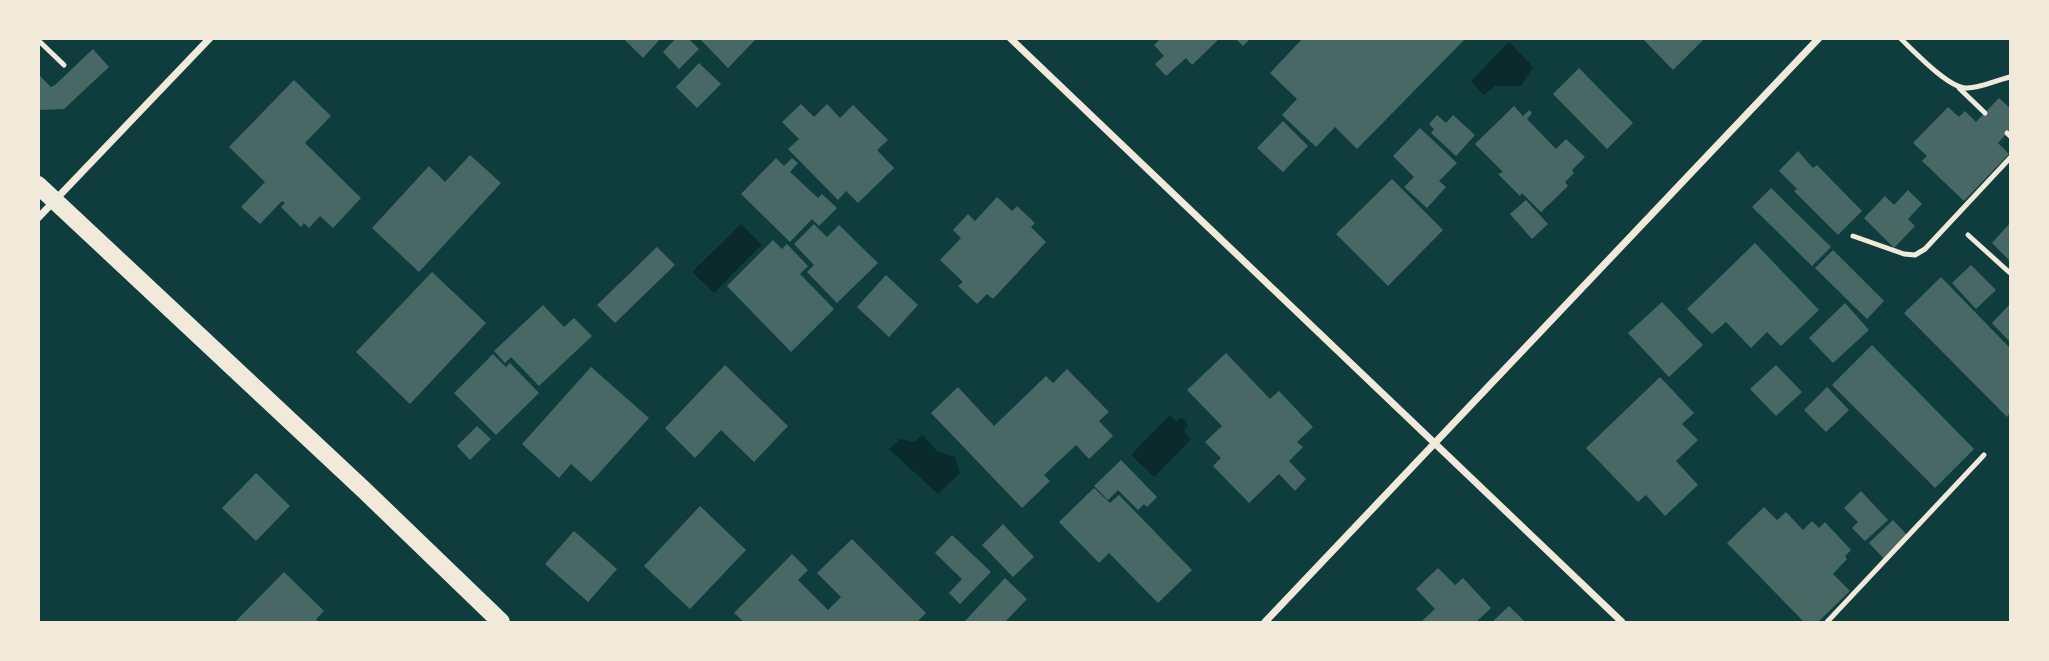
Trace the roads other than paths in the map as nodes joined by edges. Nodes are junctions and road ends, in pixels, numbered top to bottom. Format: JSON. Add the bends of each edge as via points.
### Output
{"nodes":[{"id":1,"x":210,"y":38,"type":"edge"},
{"id":2,"x":1010,"y":38,"type":"edge"},
{"id":3,"x":1819,"y":38,"type":"edge"},
{"id":4,"x":1900,"y":38,"type":"edge"},
{"id":5,"x":38,"y":40,"type":"edge"},
{"id":6,"x":64,"y":65,"type":"dead end"},
{"id":7,"x":2011,"y":77,"type":"edge"},
{"id":8,"x":1959,"y":88,"type":"junction"},
{"id":9,"x":1985,"y":113,"type":"dead end"},
{"id":10,"x":2011,"y":159,"type":"edge"},
{"id":11,"x":38,"y":184,"type":"edge"},
{"id":12,"x":55,"y":200,"type":"junction"},
{"id":13,"x":38,"y":218,"type":"edge"},
{"id":14,"x":1968,"y":235,"type":"dead end"},
{"id":15,"x":1853,"y":236,"type":"dead end"},
{"id":16,"x":2011,"y":273,"type":"edge"},
{"id":17,"x":1435,"y":445,"type":"junction"},
{"id":18,"x":1984,"y":455,"type":"dead end"},
{"id":19,"x":501,"y":622,"type":"edge"},
{"id":20,"x":1265,"y":622,"type":"edge"},
{"id":21,"x":1622,"y":622,"type":"edge"},
{"id":22,"x":1827,"y":622,"type":"edge"}],
"edges":[{"from":1,"to":12,"type":"street"},
{"from":2,"to":17,"type":"street"},
{"from":3,"to":17,"type":"street"},
{"from":4,"to":8,"type":"lane"},
{"from":5,"to":6,"type":"lane"},
{"from":7,"to":8,"type":"lane"},
{"from":8,"to":9,"type":"lane"},
{"from":10,"to":15,"type":"lane","via":[[1925,250],[1915,255]]},
{"from":11,"to":12,"type":"main road"},
{"from":12,"to":13,"type":"street"},
{"from":12,"to":19,"type":"main road"},
{"from":14,"to":16,"type":"lane"},
{"from":17,"to":20,"type":"street"},
{"from":17,"to":21,"type":"street"},
{"from":18,"to":22,"type":"lane"}]}
